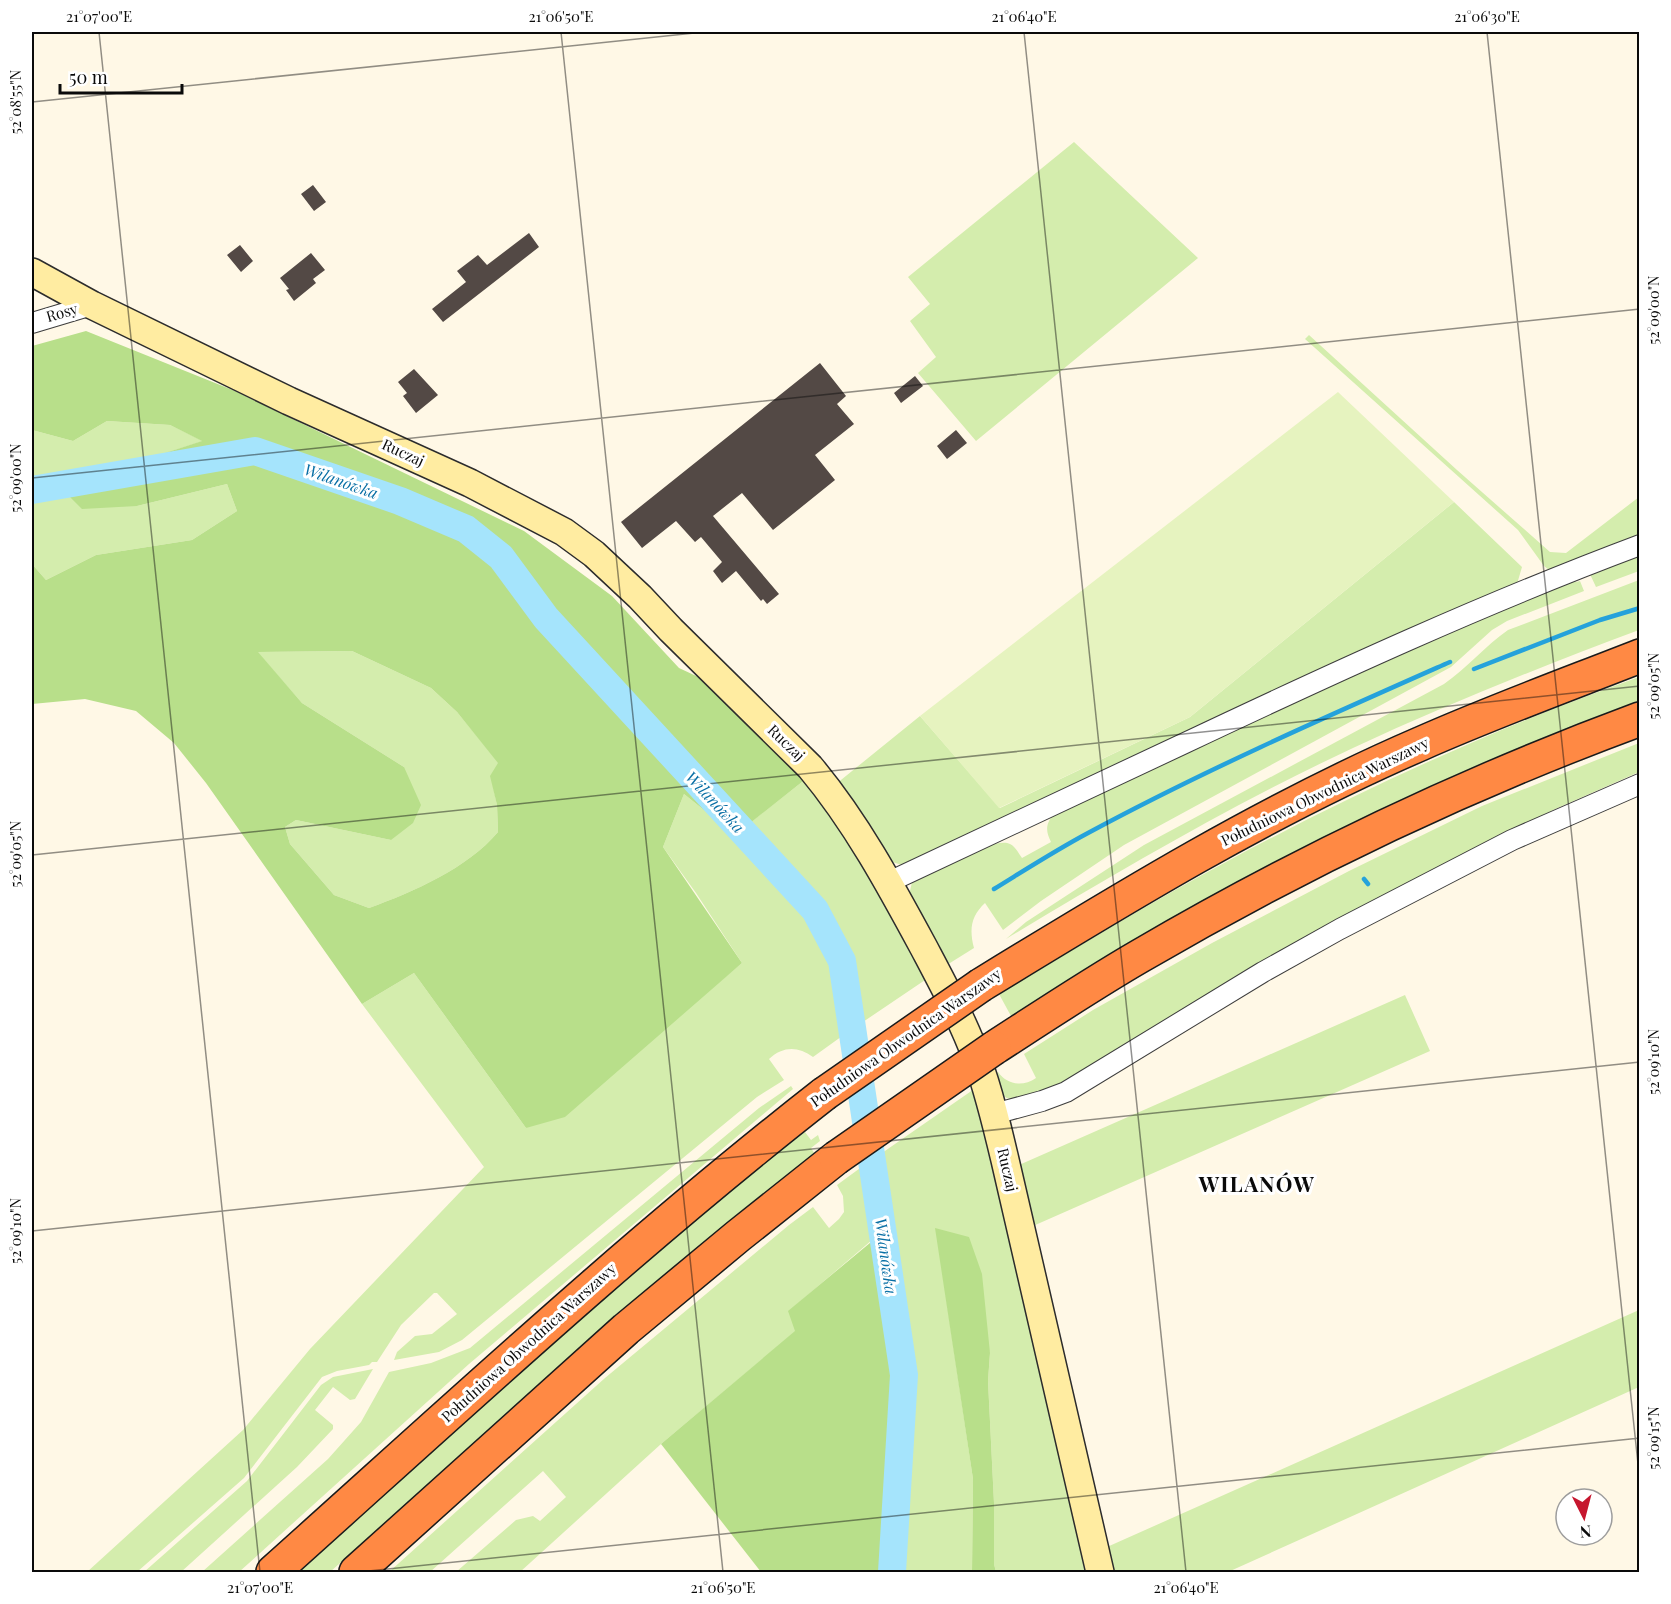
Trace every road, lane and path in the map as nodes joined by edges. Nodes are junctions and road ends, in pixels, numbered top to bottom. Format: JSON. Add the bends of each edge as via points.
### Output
{"nodes":[{"id":1,"x":32,"y":272,"type":"edge"},
{"id":2,"x":92,"y":305,"type":"junction"},
{"id":3,"x":32,"y":323,"type":"edge"},
{"id":4,"x":1640,"y":545,"type":"edge"},
{"id":5,"x":1640,"y":656,"type":"edge"},
{"id":6,"x":1640,"y":719,"type":"edge"},
{"id":7,"x":1640,"y":784,"type":"edge"},
{"id":8,"x":889,"y":882,"type":"junction"},
{"id":9,"x":994,"y":1114,"type":"junction"},
{"id":10,"x":273,"y":1572,"type":"edge"},
{"id":11,"x":356,"y":1572,"type":"edge"},
{"id":12,"x":1101,"y":1572,"type":"edge"}],
"edges":[{"from":1,"to":2,"type":"street","name":"Ruczaj"},
{"from":2,"to":3,"type":"street","name":"Rosy"},
{"from":2,"to":8,"type":"street","name":"Ruczaj","via":[[470,483],[572,538],[640,597],[810,766]]},
{"from":4,"to":8,"type":"street","via":[[1399,643]]},
{"from":5,"to":10,"type":"highway","name":"Południowa Obwodnica Warszawy","bridge":true,"via":[[1420,744],[1327,788],[1241,831],[981,985],[824,1094],[740,1159]]},
{"from":6,"to":11,"type":"highway","bridge":true,"via":[[1489,779],[1259,890],[1140,956],[994,1048],[837,1158],[738,1236],[626,1329]]},
{"from":7,"to":9,"type":"street","via":[[1512,840],[1340,929],[1066,1092]]},
{"from":8,"to":9,"type":"street","name":"Ruczaj","via":[[953,1004],[977,1058]]},
{"from":9,"to":12,"type":"street","name":"Ruczaj"}]}
